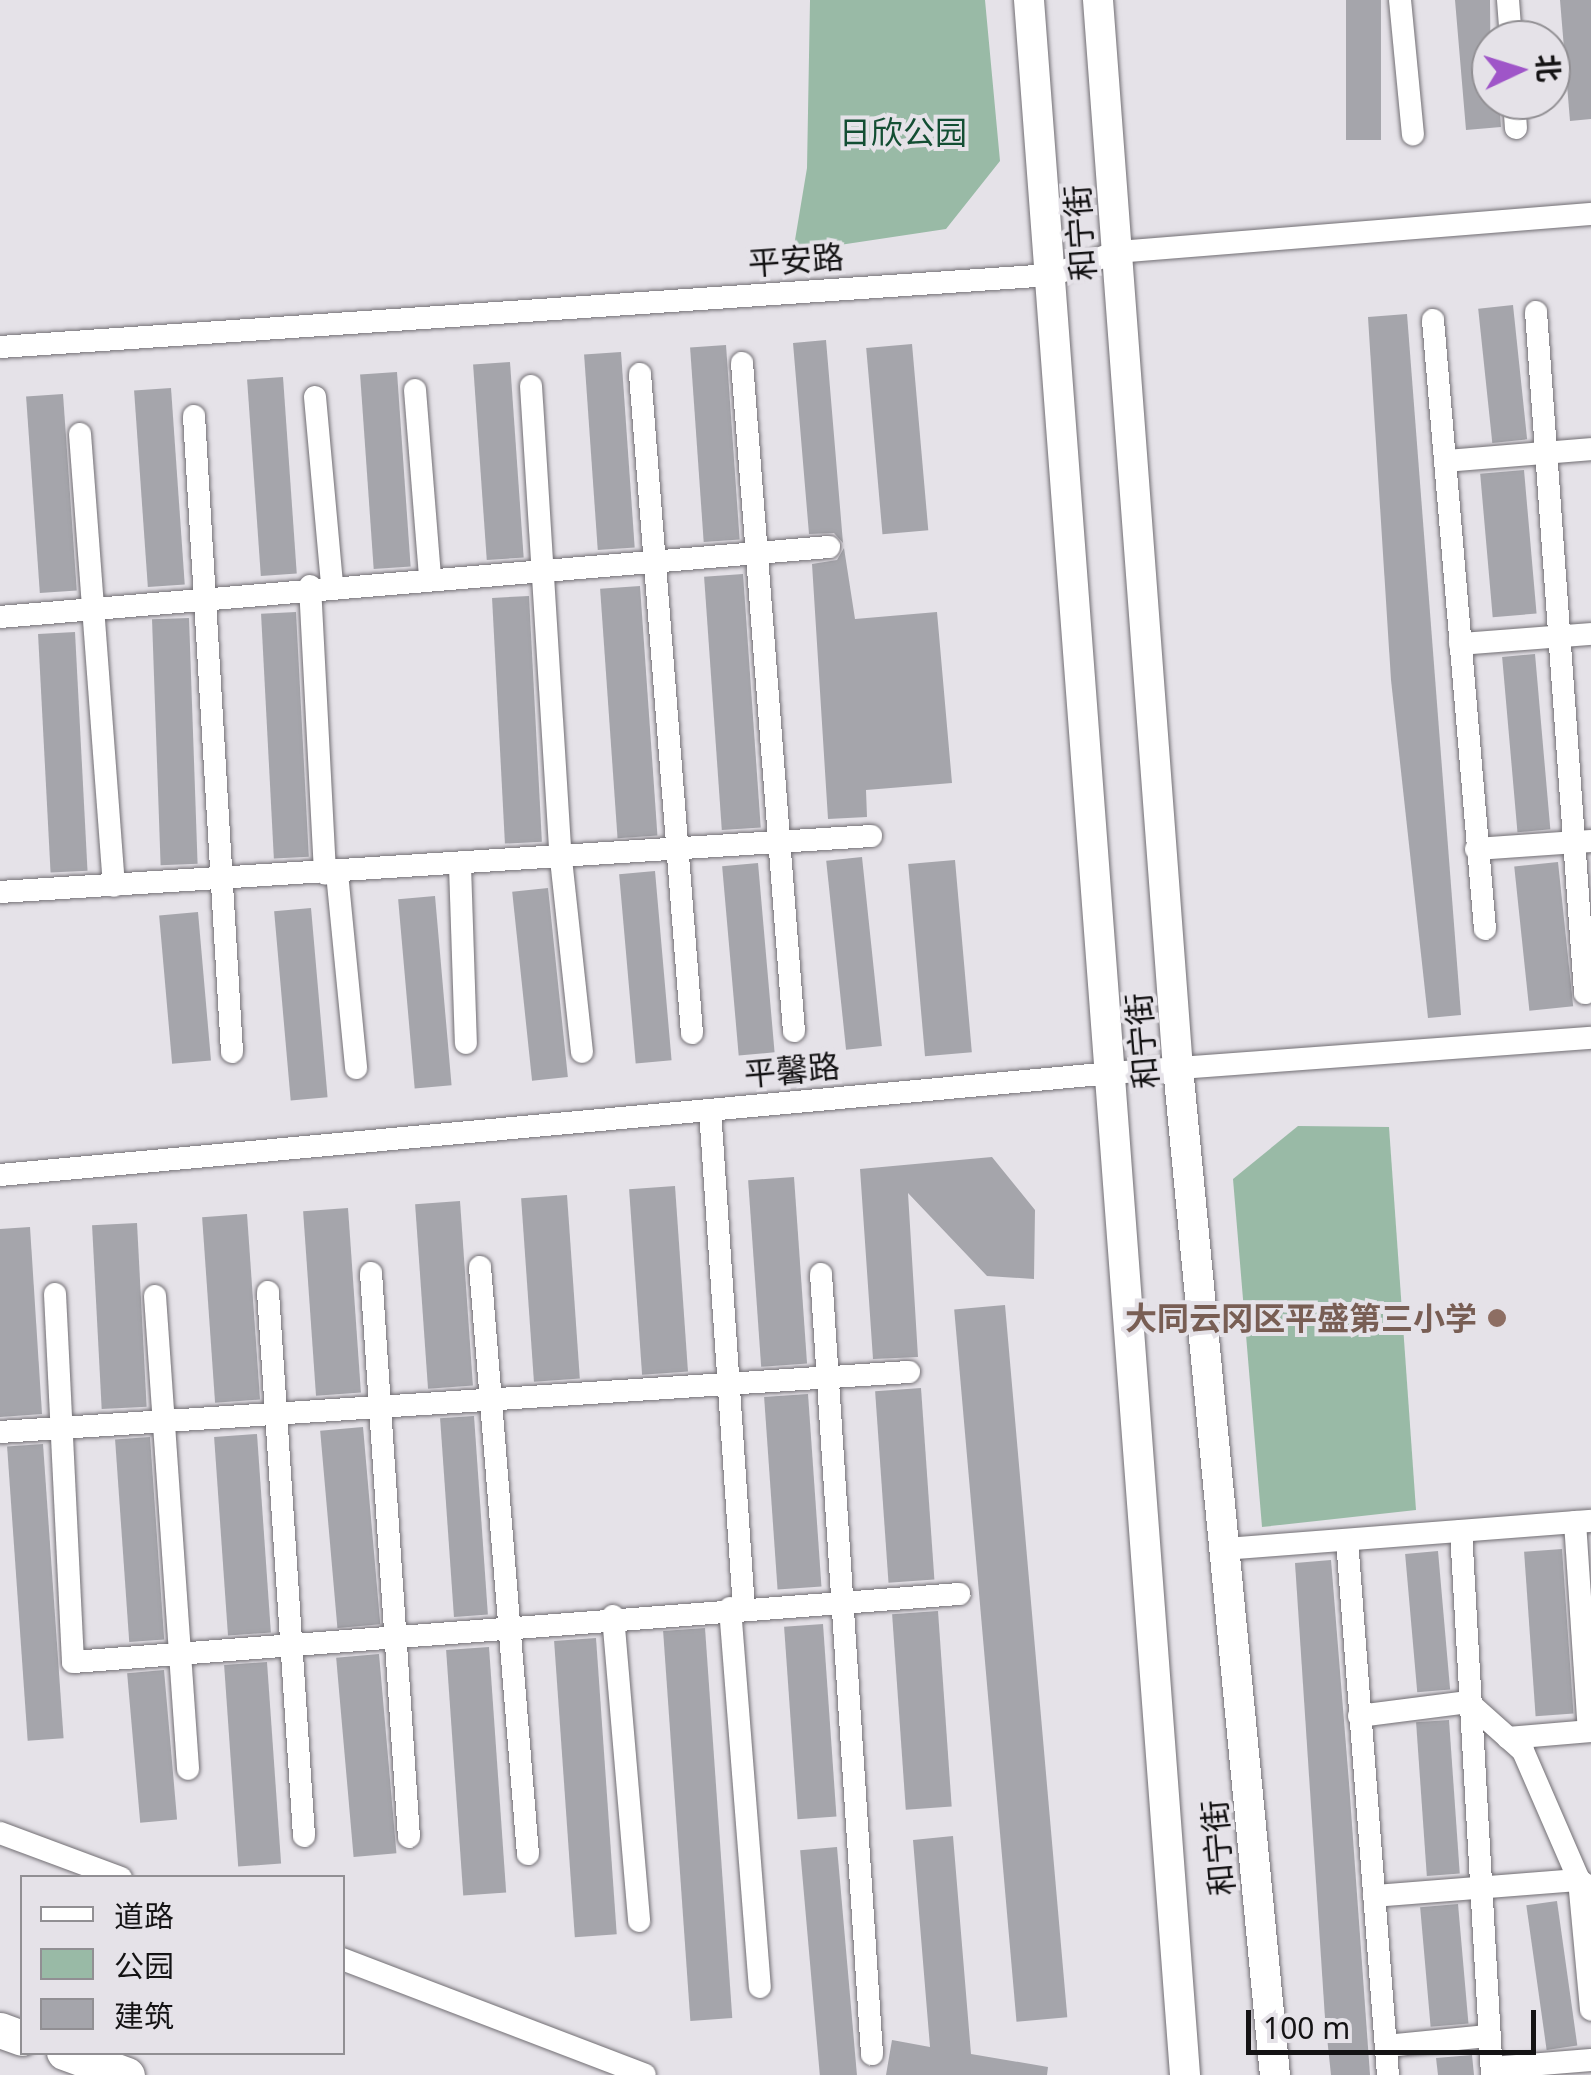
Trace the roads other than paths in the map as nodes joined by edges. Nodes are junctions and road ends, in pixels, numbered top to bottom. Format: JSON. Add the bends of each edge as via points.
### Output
{"nodes":[{"id":1,"x":1029,"y":0,"type":"edge"},
{"id":2,"x":1098,"y":0,"type":"edge"},
{"id":3,"x":1400,"y":0,"type":"edge"},
{"id":4,"x":1515,"y":120,"type":"edge"},
{"id":5,"x":1516,"y":128,"type":"dead end"},
{"id":6,"x":1412,"y":134,"type":"dead end"},
{"id":7,"x":1591,"y":214,"type":"edge"},
{"id":8,"x":1117,"y":252,"type":"junction"},
{"id":9,"x":1052,"y":276,"type":"junction"},
{"id":10,"x":1536,"y":312,"type":"dead end"},
{"id":11,"x":1433,"y":320,"type":"dead end"},
{"id":12,"x":0,"y":347,"type":"edge"},
{"id":13,"x":742,"y":364,"type":"dead end"},
{"id":14,"x":640,"y":374,"type":"dead end"},
{"id":15,"x":532,"y":386,"type":"dead end"},
{"id":16,"x":415,"y":390,"type":"dead end"},
{"id":17,"x":315,"y":397,"type":"dead end"},
{"id":18,"x":194,"y":416,"type":"dead end"},
{"id":19,"x":80,"y":434,"type":"dead end"},
{"id":20,"x":1591,"y":449,"type":"edge"},
{"id":21,"x":1548,"y":452,"type":"junction"},
{"id":22,"x":1446,"y":461,"type":"junction"},
{"id":23,"x":829,"y":548,"type":"dead end"},
{"id":24,"x":756,"y":556,"type":"junction"},
{"id":25,"x":654,"y":562,"type":"junction"},
{"id":26,"x":543,"y":568,"type":"junction"},
{"id":27,"x":430,"y":576,"type":"junction"},
{"id":28,"x":321,"y":585,"type":"junction"},
{"id":29,"x":203,"y":597,"type":"junction"},
{"id":30,"x":92,"y":608,"type":"junction"},
{"id":31,"x":0,"y":618,"type":"edge"},
{"id":32,"x":1591,"y":634,"type":"edge"},
{"id":33,"x":1564,"y":637,"type":"junction"},
{"id":34,"x":1460,"y":644,"type":"junction"},
{"id":35,"x":871,"y":836,"type":"dead end"},
{"id":36,"x":1582,"y":842,"type":"edge"},
{"id":37,"x":776,"y":843,"type":"junction"},
{"id":38,"x":1476,"y":849,"type":"junction"},
{"id":39,"x":675,"y":850,"type":"junction"},
{"id":40,"x":561,"y":859,"type":"junction"},
{"id":41,"x":460,"y":866,"type":"junction"},
{"id":42,"x":331,"y":874,"type":"junction"},
{"id":43,"x":218,"y":880,"type":"junction"},
{"id":44,"x":114,"y":886,"type":"junction"},
{"id":45,"x":0,"y":892,"type":"edge"},
{"id":46,"x":1485,"y":929,"type":"dead end"},
{"id":47,"x":1585,"y":992,"type":"dead end"},
{"id":48,"x":794,"y":1031,"type":"dead end"},
{"id":49,"x":692,"y":1033,"type":"dead end"},
{"id":50,"x":1591,"y":1038,"type":"edge"},
{"id":51,"x":466,"y":1043,"type":"dead end"},
{"id":52,"x":232,"y":1052,"type":"dead end"},
{"id":53,"x":582,"y":1052,"type":"dead end"},
{"id":54,"x":356,"y":1068,"type":"dead end"},
{"id":55,"x":1178,"y":1068,"type":"junction"},
{"id":56,"x":1112,"y":1073,"type":"junction"},
{"id":57,"x":710,"y":1110,"type":"junction"},
{"id":58,"x":0,"y":1175,"type":"edge"},
{"id":59,"x":480,"y":1267,"type":"dead end"},
{"id":60,"x":370,"y":1274,"type":"dead end"},
{"id":61,"x":821,"y":1274,"type":"dead end"},
{"id":62,"x":268,"y":1292,"type":"dead end"},
{"id":63,"x":55,"y":1294,"type":"dead end"},
{"id":64,"x":155,"y":1296,"type":"dead end"},
{"id":65,"x":910,"y":1372,"type":"dead end"},
{"id":66,"x":828,"y":1378,"type":"junction"},
{"id":67,"x":729,"y":1386,"type":"junction"},
{"id":68,"x":489,"y":1401,"type":"junction"},
{"id":69,"x":379,"y":1408,"type":"junction"},
{"id":70,"x":274,"y":1414,"type":"junction"},
{"id":71,"x":162,"y":1418,"type":"junction"},
{"id":72,"x":62,"y":1427,"type":"junction"},
{"id":73,"x":0,"y":1432,"type":"edge"},
{"id":74,"x":1583,"y":1522,"type":"edge"},
{"id":75,"x":1462,"y":1531,"type":"junction"},
{"id":76,"x":1348,"y":1540,"type":"junction"},
{"id":77,"x":1224,"y":1549,"type":"junction"},
{"id":78,"x":960,"y":1594,"type":"dead end"},
{"id":79,"x":842,"y":1600,"type":"junction"},
{"id":80,"x":737,"y":1607,"type":"junction"},
{"id":81,"x":612,"y":1616,"type":"junction"},
{"id":82,"x":508,"y":1624,"type":"junction"},
{"id":83,"x":395,"y":1638,"type":"junction"},
{"id":84,"x":287,"y":1649,"type":"junction"},
{"id":85,"x":180,"y":1656,"type":"junction"},
{"id":86,"x":1468,"y":1702,"type":"junction"},
{"id":87,"x":1359,"y":1716,"type":"junction"},
{"id":88,"x":1590,"y":1731,"type":"edge"},
{"id":89,"x":1508,"y":1738,"type":"junction"},
{"id":90,"x":188,"y":1768,"type":"dead end"},
{"id":91,"x":0,"y":1833,"type":"edge"},
{"id":92,"x":304,"y":1836,"type":"dead end"},
{"id":93,"x":409,"y":1837,"type":"dead end"},
{"id":94,"x":528,"y":1854,"type":"dead end"},
{"id":95,"x":113,"y":1875,"type":"edge"},
{"id":96,"x":1585,"y":1884,"type":"edge"},
{"id":97,"x":1478,"y":1889,"type":"junction"},
{"id":98,"x":1374,"y":1896,"type":"junction"},
{"id":99,"x":639,"y":1921,"type":"dead end"},
{"id":100,"x":345,"y":1960,"type":"edge"},
{"id":101,"x":760,"y":1987,"type":"dead end"},
{"id":102,"x":1591,"y":2008,"type":"edge"},
{"id":103,"x":1488,"y":2036,"type":"junction"},
{"id":104,"x":1386,"y":2046,"type":"junction"},
{"id":105,"x":872,"y":2054,"type":"dead end"},
{"id":106,"x":72,"y":2055,"type":"edge"},
{"id":107,"x":1591,"y":2060,"type":"edge"},
{"id":108,"x":1492,"y":2071,"type":"edge"},
{"id":109,"x":127,"y":2075,"type":"edge"},
{"id":110,"x":646,"y":2075,"type":"edge"},
{"id":111,"x":1185,"y":2075,"type":"edge"},
{"id":112,"x":1275,"y":2075,"type":"edge"},
{"id":113,"x":1388,"y":2075,"type":"edge"}],
"edges":[{"from":1,"to":9,"type":"main road","name":"和宁街"},
{"from":2,"to":8,"type":"main road","name":"和宁街"},
{"from":3,"to":6,"type":"street"},
{"from":4,"to":5,"type":"street"},
{"from":7,"to":8,"type":"street","name":"平安路"},
{"from":8,"to":9,"type":"street","name":"平安路"},
{"from":8,"to":55,"type":"main road","name":"和宁街"},
{"from":9,"to":12,"type":"street","name":"平安路"},
{"from":9,"to":56,"type":"main road","name":"和宁街"},
{"from":10,"to":21,"type":"street"},
{"from":11,"to":22,"type":"street"},
{"from":13,"to":24,"type":"street"},
{"from":14,"to":25,"type":"street"},
{"from":15,"to":26,"type":"street"},
{"from":16,"to":27,"type":"street"},
{"from":17,"to":28,"type":"street"},
{"from":18,"to":29,"type":"street"},
{"from":19,"to":30,"type":"street"},
{"from":20,"to":21,"type":"street"},
{"from":21,"to":22,"type":"street"},
{"from":21,"to":33,"type":"street"},
{"from":22,"to":34,"type":"street"},
{"from":23,"to":24,"type":"street"},
{"from":24,"to":25,"type":"street"},
{"from":24,"to":37,"type":"street"},
{"from":25,"to":26,"type":"street"},
{"from":25,"to":39,"type":"street"},
{"from":26,"to":27,"type":"street"},
{"from":26,"to":40,"type":"street"},
{"from":27,"to":28,"type":"street"},
{"from":28,"to":29,"type":"street"},
{"from":28,"to":42,"type":"street"},
{"from":29,"to":30,"type":"street"},
{"from":29,"to":43,"type":"street"},
{"from":30,"to":31,"type":"street"},
{"from":30,"to":44,"type":"street"},
{"from":32,"to":33,"type":"street"},
{"from":33,"to":34,"type":"street"},
{"from":33,"to":36,"type":"street"},
{"from":34,"to":38,"type":"street"},
{"from":35,"to":37,"type":"street"},
{"from":36,"to":38,"type":"street"},
{"from":36,"to":47,"type":"street"},
{"from":37,"to":39,"type":"street"},
{"from":37,"to":48,"type":"street"},
{"from":38,"to":46,"type":"street"},
{"from":39,"to":40,"type":"street"},
{"from":39,"to":49,"type":"street"},
{"from":40,"to":41,"type":"street"},
{"from":40,"to":53,"type":"street"},
{"from":41,"to":42,"type":"street"},
{"from":41,"to":51,"type":"street"},
{"from":42,"to":43,"type":"street"},
{"from":42,"to":54,"type":"street"},
{"from":43,"to":44,"type":"street"},
{"from":43,"to":52,"type":"street"},
{"from":44,"to":45,"type":"street"},
{"from":50,"to":55,"type":"street","name":"平馨路"},
{"from":55,"to":56,"type":"street","name":"平馨路"},
{"from":55,"to":77,"type":"main road","name":"和宁街"},
{"from":56,"to":57,"type":"street","name":"平馨路"},
{"from":56,"to":111,"type":"main road","name":"和宁街"},
{"from":57,"to":58,"type":"street","name":"平馨路"},
{"from":57,"to":67,"type":"street"},
{"from":59,"to":68,"type":"street"},
{"from":60,"to":69,"type":"street"},
{"from":61,"to":66,"type":"street"},
{"from":62,"to":70,"type":"street"},
{"from":63,"to":72,"type":"street"},
{"from":64,"to":71,"type":"street"},
{"from":65,"to":66,"type":"street"},
{"from":66,"to":67,"type":"street"},
{"from":66,"to":79,"type":"street"},
{"from":67,"to":68,"type":"street"},
{"from":67,"to":80,"type":"street"},
{"from":68,"to":69,"type":"street"},
{"from":68,"to":82,"type":"street"},
{"from":69,"to":70,"type":"street"},
{"from":69,"to":83,"type":"street"},
{"from":70,"to":71,"type":"street"},
{"from":70,"to":84,"type":"street"},
{"from":71,"to":72,"type":"street"},
{"from":71,"to":85,"type":"street"},
{"from":72,"to":73,"type":"street"},
{"from":72,"to":85,"type":"street","via":[[73,1662]]},
{"from":74,"to":75,"type":"street"},
{"from":74,"to":88,"type":"street"},
{"from":75,"to":76,"type":"street"},
{"from":75,"to":86,"type":"street"},
{"from":76,"to":77,"type":"street"},
{"from":76,"to":87,"type":"street"},
{"from":77,"to":112,"type":"main road","name":"和宁街"},
{"from":78,"to":79,"type":"street"},
{"from":79,"to":80,"type":"street"},
{"from":79,"to":105,"type":"street"},
{"from":80,"to":81,"type":"street"},
{"from":80,"to":101,"type":"street"},
{"from":81,"to":82,"type":"street"},
{"from":81,"to":99,"type":"street"},
{"from":82,"to":83,"type":"street"},
{"from":82,"to":94,"type":"street"},
{"from":83,"to":84,"type":"street"},
{"from":83,"to":93,"type":"street"},
{"from":84,"to":85,"type":"street"},
{"from":84,"to":92,"type":"street"},
{"from":85,"to":90,"type":"street"},
{"from":86,"to":87,"type":"street"},
{"from":86,"to":89,"type":"street"},
{"from":86,"to":97,"type":"street"},
{"from":87,"to":98,"type":"street"},
{"from":88,"to":89,"type":"street"},
{"from":89,"to":96,"type":"street","via":[[1523,1752]]},
{"from":91,"to":95,"type":"street"},
{"from":96,"to":97,"type":"street","via":[[1496,1881]]},
{"from":96,"to":102,"type":"street"},
{"from":97,"to":98,"type":"street"},
{"from":97,"to":103,"type":"street"},
{"from":98,"to":104,"type":"street"},
{"from":100,"to":110,"type":"street"},
{"from":103,"to":104,"type":"street"},
{"from":103,"to":108,"type":"street"},
{"from":104,"to":113,"type":"street"},
{"from":106,"to":109,"type":"highway"},
{"from":107,"to":108,"type":"street"}]}
